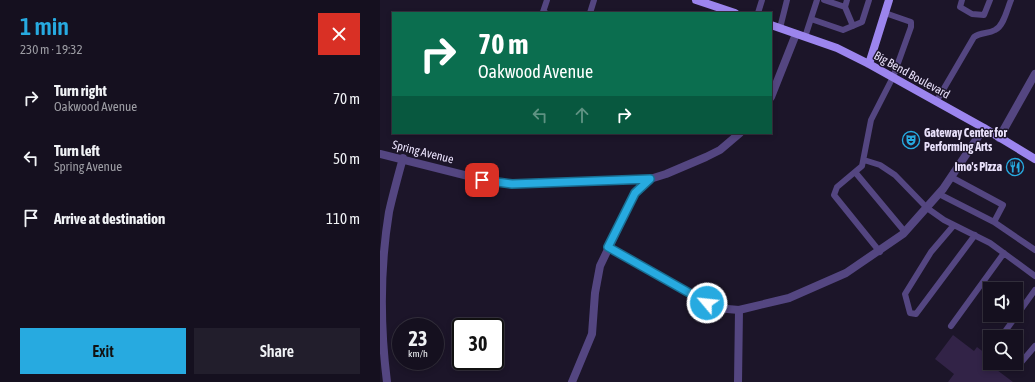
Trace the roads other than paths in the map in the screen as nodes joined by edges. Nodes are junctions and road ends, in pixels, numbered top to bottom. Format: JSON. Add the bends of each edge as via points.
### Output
{"nodes":[{"id":1,"x":547,"y":0,"type":"edge"},
{"id":2,"x":594,"y":0,"type":"edge"},
{"id":3,"x":696,"y":0,"type":"edge"},
{"id":4,"x":762,"y":0,"type":"edge"},
{"id":5,"x":787,"y":0,"type":"edge"},
{"id":6,"x":817,"y":0,"type":"edge"},
{"id":7,"x":824,"y":0,"type":"edge"},
{"id":8,"x":869,"y":0,"type":"edge"},
{"id":9,"x":889,"y":0,"type":"edge"},
{"id":10,"x":962,"y":0,"type":"edge"},
{"id":11,"x":990,"y":0,"type":"edge"},
{"id":12,"x":1011,"y":0,"type":"edge"},
{"id":13,"x":846,"y":3,"type":"edge"},
{"id":14,"x":543,"y":12,"type":"edge"},
{"id":15,"x":590,"y":12,"type":"edge"},
{"id":16,"x":732,"y":12,"type":"edge"},
{"id":17,"x":758,"y":12,"type":"edge"},
{"id":18,"x":885,"y":13,"type":"junction"},
{"id":19,"x":811,"y":19,"type":"junction"},
{"id":20,"x":772,"y":25,"type":"edge"},
{"id":21,"x":853,"y":26,"type":"junction"},
{"id":22,"x":780,"y":28,"type":"junction"},
{"id":23,"x":796,"y":34,"type":"junction"},
{"id":24,"x":806,"y":37,"type":"junction"},
{"id":25,"x":868,"y":64,"type":"junction"},
{"id":26,"x":1034,"y":76,"type":"edge"},
{"id":27,"x":893,"y":78,"type":"junction"},
{"id":28,"x":772,"y":94,"type":"edge"},
{"id":29,"x":936,"y":102,"type":"junction"},
{"id":30,"x":984,"y":128,"type":"junction"},
{"id":31,"x":739,"y":134,"type":"edge"},
{"id":32,"x":999,"y":138,"type":"junction"},
{"id":33,"x":380,"y":154,"type":"edge"},
{"id":34,"x":403,"y":158,"type":"junction"},
{"id":35,"x":1035,"y":159,"type":"edge"},
{"id":36,"x":864,"y":160,"type":"junction"},
{"id":37,"x":855,"y":172,"type":"junction"},
{"id":38,"x":951,"y":178,"type":"junction"},
{"id":39,"x":650,"y":179,"type":"junction"},
{"id":40,"x":939,"y":194,"type":"junction"},
{"id":41,"x":927,"y":208,"type":"junction"},
{"id":42,"x":994,"y":222,"type":"junction"},
{"id":43,"x":954,"y":225,"type":"junction"},
{"id":44,"x":905,"y":232,"type":"junction"},
{"id":45,"x":975,"y":235,"type":"junction"},
{"id":46,"x":608,"y":247,"type":"junction"},
{"id":47,"x":1035,"y":250,"type":"edge"},
{"id":48,"x":880,"y":252,"type":"junction"},
{"id":49,"x":1004,"y":253,"type":"junction"},
{"id":50,"x":1035,"y":276,"type":"edge"},
{"id":51,"x":1035,"y":290,"type":"edge"},
{"id":52,"x":739,"y":310,"type":"junction"},
{"id":53,"x":951,"y":326,"type":"dead end"},
{"id":54,"x":1006,"y":330,"type":"edge"},
{"id":55,"x":1035,"y":346,"type":"edge"},
{"id":56,"x":1023,"y":360,"type":"edge"},
{"id":57,"x":387,"y":382,"type":"edge"},
{"id":58,"x":572,"y":382,"type":"edge"},
{"id":59,"x":738,"y":382,"type":"edge"}],
"edges":[{"from":1,"to":14,"type":"lane"},
{"from":2,"to":15,"type":"lane"},
{"from":3,"to":16,"type":"main road"},
{"from":4,"to":17,"type":"lane"},
{"from":5,"to":22,"type":"lane"},
{"from":6,"to":19,"type":"lane"},
{"from":7,"to":13,"type":"lane"},
{"from":8,"to":21,"type":"lane","via":[[862,22]]},
{"from":9,"to":18,"type":"main road"},
{"from":10,"to":11,"type":"lane","via":[[960,7],[972,14],[984,15]]},
{"from":12,"to":29,"type":"lane","via":[[1001,24],[995,30],[980,32],[974,37]]},
{"from":13,"to":21,"type":"lane"},
{"from":18,"to":25,"type":"main road"},
{"from":18,"to":27,"type":"lane","via":[[911,22]]},
{"from":19,"to":21,"type":"lane","via":[[843,30]]},
{"from":19,"to":24,"type":"lane"},
{"from":20,"to":22,"type":"main road","name":"Big Bend Boulevard"},
{"from":22,"to":23,"type":"main road","name":"Big Bend Boulevard"},
{"from":23,"to":24,"type":"main road","name":"Big Bend Boulevard"},
{"from":23,"to":28,"type":"street"},
{"from":24,"to":25,"type":"main road","name":"Big Bend Boulevard","via":[[838,48]]},
{"from":25,"to":27,"type":"main road","name":"Big Bend Boulevard"},
{"from":26,"to":32,"type":"street"},
{"from":27,"to":29,"type":"main road","name":"Big Bend Boulevard"},
{"from":27,"to":36,"type":"lane","via":[[871,120]]},
{"from":29,"to":30,"type":"main road","name":"Big Bend Boulevard"},
{"from":30,"to":32,"type":"main road","name":"Big Bend Boulevard"},
{"from":30,"to":38,"type":"street"},
{"from":31,"to":39,"type":"street","via":[[720,150]]},
{"from":32,"to":35,"type":"main road","name":"Big Bend Boulevard"},
{"from":33,"to":34,"type":"street","name":"Spring Avenue"},
{"from":34,"to":39,"type":"street","name":"Spring Avenue","via":[[496,182]]},
{"from":34,"to":57,"type":"street","via":[[389,213],[381,282],[382,350]]},
{"from":36,"to":37,"type":"lane"},
{"from":36,"to":41,"type":"lane","via":[[880,165],[896,175]]},
{"from":37,"to":44,"type":"lane"},
{"from":37,"to":48,"type":"lane","via":[[837,188],[834,195]]},
{"from":38,"to":40,"type":"street"},
{"from":38,"to":42,"type":"lane","via":[[1003,205]]},
{"from":39,"to":46,"type":"street","via":[[635,193]]},
{"from":40,"to":41,"type":"street"},
{"from":40,"to":42,"type":"lane"},
{"from":41,"to":43,"type":"lane"},
{"from":41,"to":44,"type":"street"},
{"from":42,"to":47,"type":"lane"},
{"from":43,"to":45,"type":"lane"},
{"from":43,"to":45,"type":"lane","via":[[932,252],[905,294],[910,314],[916,314]]},
{"from":44,"to":48,"type":"street"},
{"from":45,"to":49,"type":"lane"},
{"from":46,"to":52,"type":"street","via":[[716,308]]},
{"from":46,"to":58,"type":"street","via":[[597,280],[592,334]]},
{"from":48,"to":52,"type":"street","via":[[846,273],[809,291],[762,306]]},
{"from":49,"to":50,"type":"lane"},
{"from":49,"to":53,"type":"lane"},
{"from":51,"to":54,"type":"lane"},
{"from":52,"to":59,"type":"street"},
{"from":55,"to":56,"type":"lane"}]}
